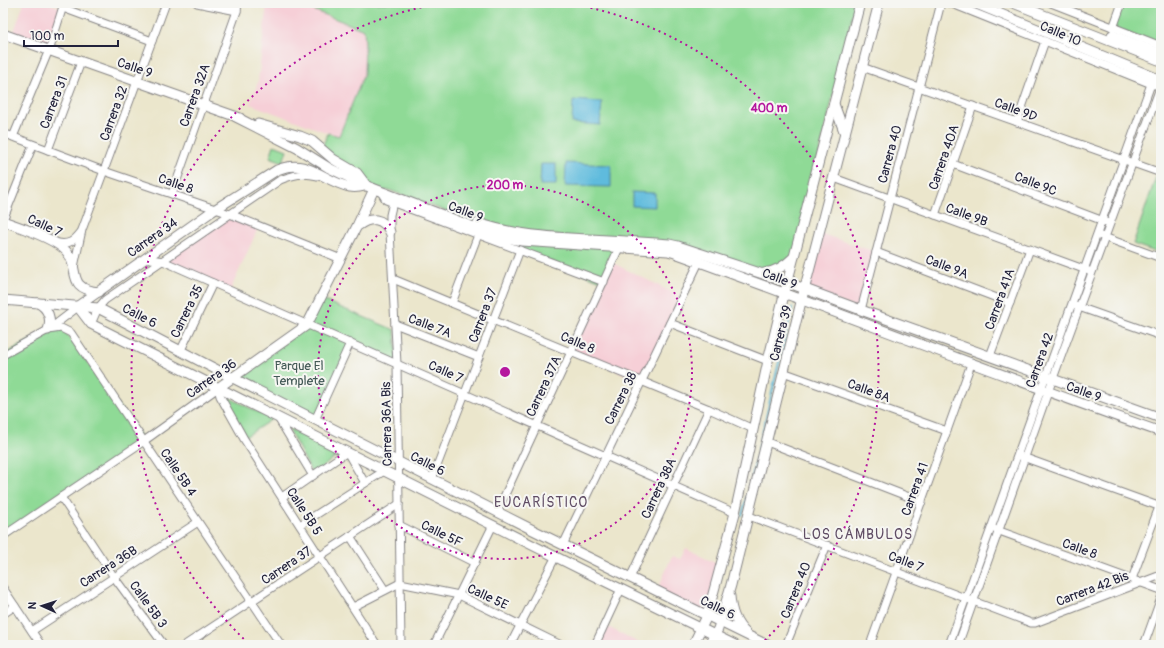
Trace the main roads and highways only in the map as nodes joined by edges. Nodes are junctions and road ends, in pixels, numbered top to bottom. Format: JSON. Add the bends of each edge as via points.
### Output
{"nodes":[{"id":1,"x":855,"y":3,"type":"edge"},
{"id":2,"x":860,"y":3,"type":"edge"},
{"id":3,"x":879,"y":3,"type":"edge"},
{"id":4,"x":974,"y":3,"type":"edge"},
{"id":5,"x":1013,"y":3,"type":"edge"},
{"id":6,"x":856,"y":18,"type":"junction"},
{"id":7,"x":1071,"y":25,"type":"junction"},
{"id":8,"x":3,"y":34,"type":"edge"},
{"id":9,"x":1161,"y":54,"type":"edge"},
{"id":10,"x":1161,"y":61,"type":"edge"},
{"id":11,"x":1161,"y":85,"type":"edge"},
{"id":12,"x":834,"y":104,"type":"junction"},
{"id":13,"x":236,"y":117,"type":"junction"},
{"id":14,"x":845,"y":134,"type":"junction"},
{"id":15,"x":374,"y":189,"type":"junction"},
{"id":16,"x":3,"y":221,"type":"edge"},
{"id":17,"x":357,"y":226,"type":"junction"},
{"id":18,"x":390,"y":232,"type":"road end"},
{"id":19,"x":550,"y":236,"type":"junction"},
{"id":20,"x":556,"y":244,"type":"junction"},
{"id":21,"x":795,"y":256,"type":"junction"},
{"id":22,"x":760,"y":274,"type":"junction"},
{"id":23,"x":788,"y":282,"type":"junction"},
{"id":24,"x":805,"y":289,"type":"junction"},
{"id":25,"x":99,"y":292,"type":"junction"},
{"id":26,"x":784,"y":293,"type":"junction"},
{"id":27,"x":3,"y":300,"type":"edge"},
{"id":28,"x":802,"y":300,"type":"junction"},
{"id":29,"x":38,"y":303,"type":"junction"},
{"id":30,"x":78,"y":306,"type":"junction"},
{"id":31,"x":48,"y":330,"type":"road end"},
{"id":32,"x":233,"y":378,"type":"junction"},
{"id":33,"x":218,"y":388,"type":"junction"},
{"id":34,"x":1112,"y":401,"type":"junction"},
{"id":35,"x":1161,"y":419,"type":"edge"},
{"id":36,"x":1127,"y":421,"type":"junction"},
{"id":37,"x":1139,"y":425,"type":"junction"},
{"id":38,"x":1161,"y":432,"type":"edge"},
{"id":39,"x":757,"y":485,"type":"junction"},
{"id":40,"x":739,"y":493,"type":"junction"},
{"id":41,"x":533,"y":530,"type":"junction"},
{"id":42,"x":510,"y":534,"type":"junction"},
{"id":43,"x":579,"y":553,"type":"junction"},
{"id":44,"x":590,"y":574,"type":"junction"},
{"id":45,"x":731,"y":585,"type":"junction"},
{"id":46,"x":707,"y":616,"type":"junction"},
{"id":47,"x":720,"y":622,"type":"junction"},
{"id":48,"x":702,"y":629,"type":"junction"},
{"id":49,"x":715,"y":635,"type":"junction"},
{"id":50,"x":751,"y":637,"type":"junction"},
{"id":51,"x":693,"y":645,"type":"edge"},
{"id":52,"x":709,"y":645,"type":"edge"},
{"id":53,"x":735,"y":645,"type":"edge"},
{"id":54,"x":767,"y":645,"type":"edge"}],
"edges":[{"from":1,"to":6,"type":"main road"},
{"from":2,"to":6,"type":"main road","name":"Carrera 39"},
{"from":3,"to":14,"type":"main road","name":"Carrera 39"},
{"from":4,"to":11,"type":"main road","name":"Calle 10","via":[[1033,26],[1070,47]]},
{"from":5,"to":7,"type":"main road","name":"Calle 10"},
{"from":6,"to":12,"type":"main road","name":"Carrera 39"},
{"from":7,"to":9,"type":"main road","via":[[1096,29]]},
{"from":7,"to":10,"type":"main road","name":"Calle 10"},
{"from":8,"to":13,"type":"main road","name":"Calle 9"},
{"from":12,"to":14,"type":"main road"},
{"from":12,"to":21,"type":"main road","name":"Carrera 39"},
{"from":13,"to":15,"type":"main road","name":"Calle 9","via":[[297,148],[329,168]]},
{"from":13,"to":15,"type":"main road","name":"Calle 9","via":[[312,141],[333,159],[357,173]]},
{"from":14,"to":24,"type":"main road","name":"Carrera 39"},
{"from":15,"to":17,"type":"main road","name":"Carrera 36"},
{"from":15,"to":19,"type":"main road","name":"Calle 9","via":[[389,190],[499,230]]},
{"from":15,"to":20,"type":"main road","name":"Calle 9","via":[[497,236],[522,242]]},
{"from":15,"to":25,"type":"main road","name":"Carrera 34","via":[[351,188],[323,177],[309,168],[287,166],[216,209]]},
{"from":16,"to":25,"type":"main road","name":"Calle 7","via":[[58,243],[69,255],[75,278],[83,288]]},
{"from":17,"to":18,"type":"main road","via":[[368,220],[377,219],[385,224]]},
{"from":17,"to":32,"type":"main road","name":"Carrera 36","via":[[307,325]]},
{"from":19,"to":20,"type":"main road"},
{"from":19,"to":22,"type":"main road","name":"Calle 9","via":[[669,244]]},
{"from":20,"to":26,"type":"main road","name":"Calle 9","via":[[668,251]]},
{"from":21,"to":22,"type":"main road","via":[[779,269]]},
{"from":21,"to":23,"type":"main road","name":"Carrera 39"},
{"from":22,"to":23,"type":"main road","name":"Calle 9"},
{"from":23,"to":24,"type":"main road","name":"Calle 9"},
{"from":23,"to":26,"type":"main road","name":"Carrera 39"},
{"from":24,"to":28,"type":"main road","name":"Carrera 39"},
{"from":24,"to":34,"type":"main road","name":"Calle 9"},
{"from":25,"to":30,"type":"main road","name":"Carrera 34"},
{"from":26,"to":28,"type":"main road","name":"Calle 9"},
{"from":26,"to":40,"type":"main road","name":"Carrera 39"},
{"from":27,"to":29,"type":"main road","name":"Calle 6"},
{"from":28,"to":36,"type":"main road","name":"Calle 9"},
{"from":28,"to":39,"type":"main road","name":"Carrera 39"},
{"from":29,"to":30,"type":"main road","name":"Calle 6"},
{"from":29,"to":31,"type":"main road","via":[[48,314]]},
{"from":30,"to":32,"type":"main road","name":"Calle 6","via":[[98,308]]},
{"from":30,"to":33,"type":"main road","name":"Calle 6","via":[[91,324]]},
{"from":32,"to":33,"type":"main road","name":"Carrera 36"},
{"from":32,"to":41,"type":"main road","name":"Calle 6"},
{"from":33,"to":42,"type":"main road","name":"Calle 6"},
{"from":34,"to":35,"type":"main road","name":"Calle 9"},
{"from":34,"to":36,"type":"main road"},
{"from":35,"to":37,"type":"main road"},
{"from":36,"to":37,"type":"main road","name":"Calle 9"},
{"from":37,"to":38,"type":"main road","name":"Calle 9"},
{"from":39,"to":40,"type":"main road"},
{"from":39,"to":45,"type":"main road","name":"Carrera 39"},
{"from":40,"to":46,"type":"main road","name":"Carrera 39"},
{"from":41,"to":42,"type":"main road"},
{"from":41,"to":43,"type":"main road","name":"Calle 6"},
{"from":42,"to":44,"type":"main road","name":"Calle 6"},
{"from":43,"to":44,"type":"main road"},
{"from":43,"to":46,"type":"main road","name":"Calle 6"},
{"from":44,"to":48,"type":"main road","name":"Calle 6"},
{"from":45,"to":47,"type":"main road","name":"Carrera 39"},
{"from":45,"to":50,"type":"main road","via":[[731,607],[734,617]]},
{"from":46,"to":47,"type":"main road","name":"Calle 6"},
{"from":46,"to":48,"type":"main road","name":"Carrera 39"},
{"from":47,"to":49,"type":"main road","name":"Carrera 39"},
{"from":47,"to":50,"type":"main road","name":"Calle 6"},
{"from":48,"to":49,"type":"main road","name":"Calle 6"},
{"from":48,"to":51,"type":"main road","name":"Carrera 39"},
{"from":49,"to":52,"type":"main road","name":"Carrera 39"},
{"from":49,"to":53,"type":"main road","name":"Calle 6"},
{"from":50,"to":54,"type":"main road","name":"Calle 6"}]}
